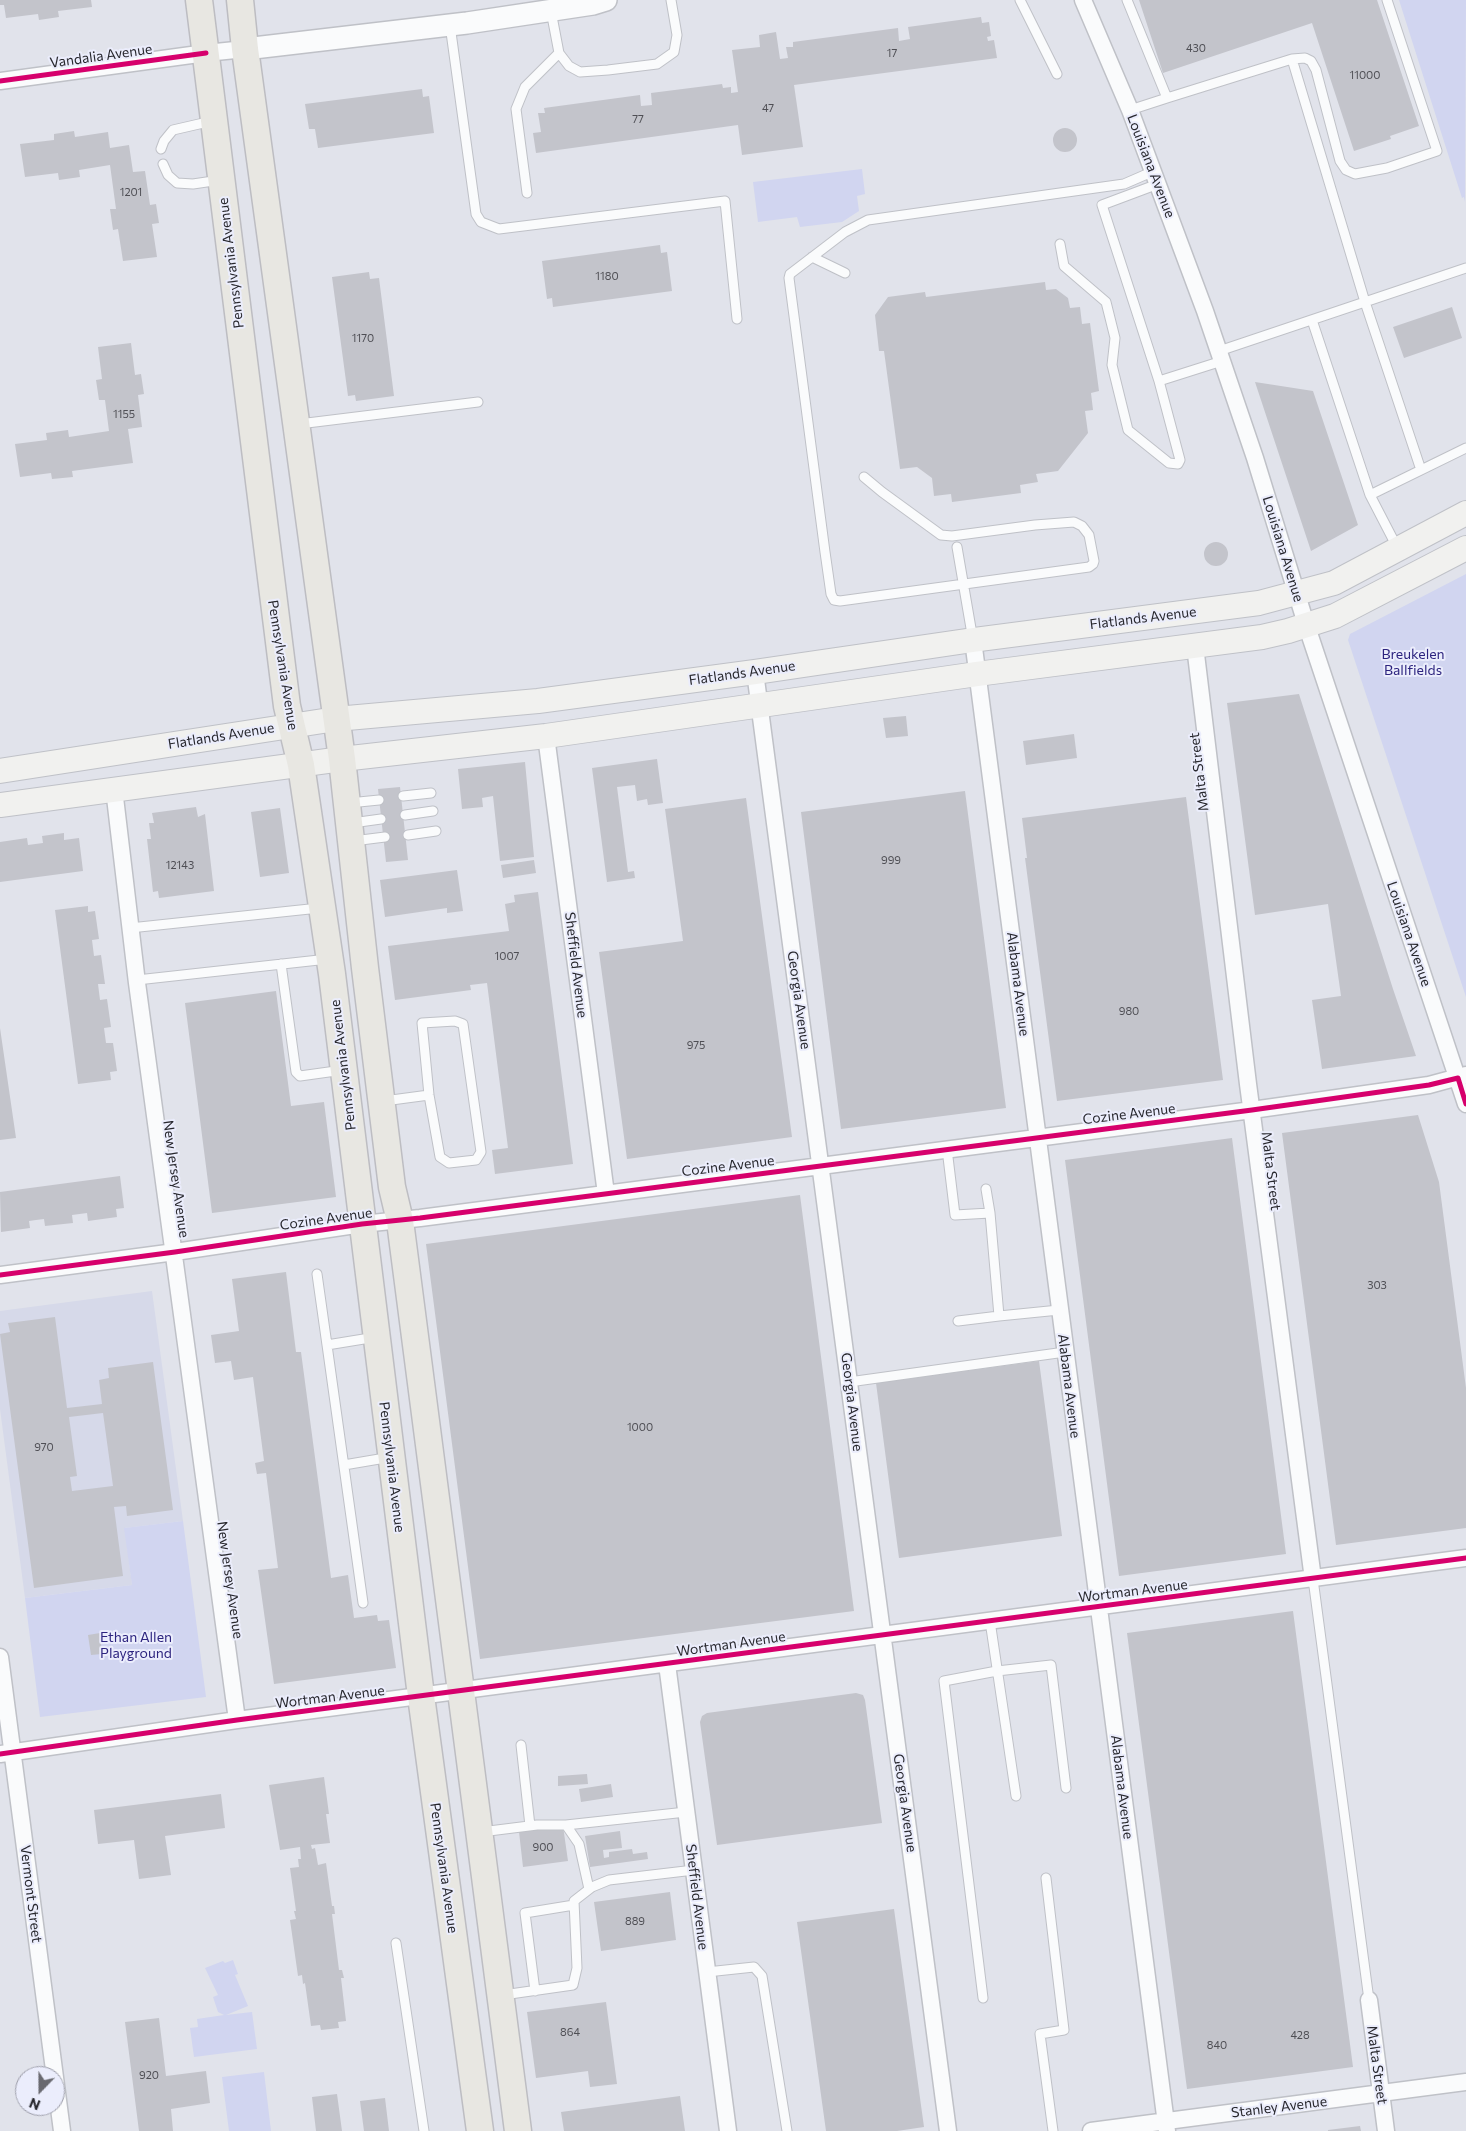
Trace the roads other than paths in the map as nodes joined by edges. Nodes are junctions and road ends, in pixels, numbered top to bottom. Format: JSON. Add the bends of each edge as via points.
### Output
{"nodes":[{"id":1,"x":199,"y":0,"type":"edge"},
{"id":2,"x":240,"y":0,"type":"edge"},
{"id":3,"x":670,"y":0,"type":"edge"},
{"id":4,"x":1020,"y":0,"type":"edge"},
{"id":5,"x":1083,"y":0,"type":"edge"},
{"id":6,"x":1127,"y":0,"type":"edge"},
{"id":7,"x":1387,"y":0,"type":"edge"},
{"id":8,"x":598,"y":1,"type":"edge"},
{"id":9,"x":551,"y":10,"type":"junction"},
{"id":10,"x":450,"y":25,"type":"junction"},
{"id":11,"x":245,"y":49,"type":"junction"},
{"id":12,"x":206,"y":53,"type":"junction"},
{"id":13,"x":559,"y":53,"type":"junction"},
{"id":14,"x":1292,"y":59,"type":"junction"},
{"id":15,"x":1057,"y":74,"type":"dead end"},
{"id":16,"x":0,"y":81,"type":"edge"},
{"id":17,"x":1167,"y":98,"type":"junction"},
{"id":18,"x":1130,"y":110,"type":"junction"},
{"id":19,"x":214,"y":120,"type":"junction"},
{"id":20,"x":161,"y":149,"type":"dead end"},
{"id":21,"x":163,"y":164,"type":"dead end"},
{"id":22,"x":1156,"y":178,"type":"junction"},
{"id":23,"x":221,"y":180,"type":"junction"},
{"id":24,"x":526,"y":193,"type":"dead end"},
{"id":25,"x":1060,"y":244,"type":"dead end"},
{"id":26,"x":812,"y":257,"type":"junction"},
{"id":27,"x":1466,"y":268,"type":"edge"},
{"id":28,"x":845,"y":273,"type":"dead end"},
{"id":29,"x":1365,"y":302,"type":"junction"},
{"id":30,"x":737,"y":320,"type":"dead end"},
{"id":31,"x":1312,"y":320,"type":"junction"},
{"id":32,"x":1220,"y":356,"type":"junction"},
{"id":33,"x":1160,"y":381,"type":"junction"},
{"id":34,"x":478,"y":402,"type":"dead end"},
{"id":35,"x":297,"y":424,"type":"junction"},
{"id":36,"x":1466,"y":448,"type":"edge"},
{"id":37,"x":1421,"y":470,"type":"junction"},
{"id":38,"x":864,"y":477,"type":"dead end"},
{"id":39,"x":1370,"y":494,"type":"junction"},
{"id":40,"x":1466,"y":513,"type":"edge"},
{"id":41,"x":957,"y":547,"type":"dead end"},
{"id":42,"x":1466,"y":548,"type":"edge"},
{"id":43,"x":1398,"y":550,"type":"junction"},
{"id":44,"x":963,"y":584,"type":"junction"},
{"id":45,"x":1296,"y":594,"type":"junction"},
{"id":46,"x":1306,"y":624,"type":"junction"},
{"id":47,"x":973,"y":640,"type":"junction"},
{"id":48,"x":1195,"y":646,"type":"junction"},
{"id":49,"x":755,"y":672,"type":"junction"},
{"id":50,"x":977,"y":674,"type":"junction"},
{"id":51,"x":760,"y":706,"type":"junction"},
{"id":52,"x":336,"y":719,"type":"junction"},
{"id":53,"x":291,"y":725,"type":"junction"},
{"id":54,"x":546,"y":736,"type":"junction"},
{"id":55,"x":342,"y":759,"type":"junction"},
{"id":56,"x":301,"y":765,"type":"junction"},
{"id":57,"x":0,"y":771,"type":"edge"},
{"id":58,"x":114,"y":789,"type":"junction"},
{"id":59,"x":430,"y":793,"type":"dead end"},
{"id":60,"x":403,"y":796,"type":"dead end"},
{"id":61,"x":378,"y":800,"type":"dead end"},
{"id":62,"x":0,"y":805,"type":"edge"},
{"id":63,"x":433,"y":811,"type":"dead end"},
{"id":64,"x":405,"y":815,"type":"dead end"},
{"id":65,"x":381,"y":819,"type":"dead end"},
{"id":66,"x":349,"y":823,"type":"junction"},
{"id":67,"x":436,"y":831,"type":"dead end"},
{"id":68,"x":408,"y":835,"type":"dead end"},
{"id":69,"x":385,"y":838,"type":"dead end"},
{"id":70,"x":322,"y":907,"type":"junction"},
{"id":71,"x":130,"y":928,"type":"junction"},
{"id":72,"x":330,"y":959,"type":"junction"},
{"id":73,"x":281,"y":964,"type":"junction"},
{"id":74,"x":137,"y":980,"type":"junction"},
{"id":75,"x":343,"y":1070,"type":"junction"},
{"id":76,"x":1462,"y":1076,"type":"edge"},
{"id":77,"x":429,"y":1095,"type":"junction"},
{"id":78,"x":381,"y":1102,"type":"junction"},
{"id":79,"x":1466,"y":1104,"type":"edge"},
{"id":80,"x":1252,"y":1110,"type":"junction"},
{"id":81,"x":1038,"y":1137,"type":"junction"},
{"id":82,"x":947,"y":1149,"type":"junction"},
{"id":83,"x":821,"y":1166,"type":"junction"},
{"id":84,"x":986,"y":1189,"type":"dead end"},
{"id":85,"x":606,"y":1194,"type":"junction"},
{"id":86,"x":990,"y":1213,"type":"junction"},
{"id":87,"x":400,"y":1220,"type":"junction"},
{"id":88,"x":362,"y":1224,"type":"junction"},
{"id":89,"x":175,"y":1252,"type":"junction"},
{"id":90,"x":317,"y":1274,"type":"dead end"},
{"id":91,"x":0,"y":1275,"type":"edge"},
{"id":92,"x":1059,"y":1310,"type":"junction"},
{"id":93,"x":999,"y":1316,"type":"junction"},
{"id":94,"x":958,"y":1321,"type":"dead end"},
{"id":95,"x":376,"y":1337,"type":"junction"},
{"id":96,"x":327,"y":1345,"type":"junction"},
{"id":97,"x":1065,"y":1352,"type":"junction"},
{"id":98,"x":849,"y":1382,"type":"junction"},
{"id":99,"x":391,"y":1457,"type":"junction"},
{"id":100,"x":344,"y":1465,"type":"junction"},
{"id":101,"x":1466,"y":1558,"type":"edge"},
{"id":102,"x":1313,"y":1579,"type":"junction"},
{"id":103,"x":363,"y":1604,"type":"dead end"},
{"id":104,"x":1098,"y":1607,"type":"junction"},
{"id":105,"x":990,"y":1621,"type":"junction"},
{"id":106,"x":882,"y":1635,"type":"junction"},
{"id":107,"x":0,"y":1657,"type":"edge"},
{"id":108,"x":667,"y":1664,"type":"junction"},
{"id":109,"x":997,"y":1672,"type":"junction"},
{"id":110,"x":460,"y":1691,"type":"junction"},
{"id":111,"x":421,"y":1696,"type":"junction"},
{"id":112,"x":237,"y":1720,"type":"junction"},
{"id":113,"x":521,"y":1745,"type":"dead end"},
{"id":114,"x":6,"y":1753,"type":"edge"},
{"id":115,"x":1066,"y":1788,"type":"dead end"},
{"id":116,"x":1016,"y":1796,"type":"dead end"},
{"id":117,"x":686,"y":1812,"type":"junction"},
{"id":118,"x":530,"y":1826,"type":"junction"},
{"id":119,"x":566,"y":1826,"type":"junction"},
{"id":120,"x":478,"y":1832,"type":"junction"},
{"id":121,"x":694,"y":1870,"type":"junction"},
{"id":122,"x":1046,"y":1878,"type":"dead end"},
{"id":123,"x":589,"y":1889,"type":"junction"},
{"id":124,"x":574,"y":1905,"type":"junction"},
{"id":125,"x":396,"y":1943,"type":"dead end"},
{"id":126,"x":707,"y":1972,"type":"junction"},
{"id":127,"x":535,"y":1991,"type":"junction"},
{"id":128,"x":500,"y":1995,"type":"junction"},
{"id":129,"x":983,"y":1998,"type":"dead end"},
{"id":130,"x":1369,"y":2000,"type":"joint"},
{"id":131,"x":1466,"y":2082,"type":"edge"},
{"id":132,"x":1381,"y":2093,"type":"junction"},
{"id":133,"x":1166,"y":2126,"type":"edge"},
{"id":134,"x":62,"y":2131,"type":"edge"},
{"id":135,"x":424,"y":2131,"type":"edge"},
{"id":136,"x":480,"y":2131,"type":"edge"},
{"id":137,"x":518,"y":2131,"type":"edge"},
{"id":138,"x":728,"y":2131,"type":"edge"},
{"id":139,"x":787,"y":2131,"type":"edge"},
{"id":140,"x":948,"y":2131,"type":"edge"},
{"id":141,"x":1054,"y":2131,"type":"edge"},
{"id":142,"x":1091,"y":2131,"type":"edge"},
{"id":143,"x":1386,"y":2131,"type":"edge"}],
"edges":[{"from":1,"to":12,"type":"main road","name":"Pennsylvania Avenue"},
{"from":2,"to":11,"type":"main road"},
{"from":3,"to":13,"type":"lane","via":[[677,35],[674,52],[657,64],[580,72],[569,66]]},
{"from":4,"to":15,"type":"lane"},
{"from":5,"to":18,"type":"street","name":"Louisiana Avenue"},
{"from":6,"to":17,"type":"lane"},
{"from":7,"to":14,"type":"lane","via":[[1437,151],[1387,168],[1355,174],[1346,170],[1340,161],[1316,70],[1305,58]]},
{"from":8,"to":9,"type":"street","name":"Vandalia Avenue"},
{"from":9,"to":10,"type":"street","name":"Vandalia Avenue"},
{"from":9,"to":13,"type":"lane"},
{"from":10,"to":11,"type":"street","name":"Vandalia Avenue"},
{"from":10,"to":30,"type":"lane","via":[[476,214],[481,222],[500,229],[726,201]]},
{"from":11,"to":12,"type":"street","name":"Vandalia Avenue"},
{"from":11,"to":35,"type":"main road"},
{"from":12,"to":16,"type":"street","name":"Vandalia Avenue"},
{"from":12,"to":19,"type":"main road","name":"Pennsylvania Avenue"},
{"from":13,"to":24,"type":"lane","via":[[525,87],[516,109]]},
{"from":14,"to":17,"type":"lane"},
{"from":14,"to":29,"type":"lane"},
{"from":17,"to":18,"type":"lane"},
{"from":18,"to":22,"type":"street","name":"Louisiana Avenue"},
{"from":19,"to":20,"type":"lane","via":[[173,130]]},
{"from":19,"to":23,"type":"main road","name":"Pennsylvania Avenue"},
{"from":21,"to":23,"type":"lane","via":[[177,183]]},
{"from":22,"to":26,"type":"lane","via":[[868,220]]},
{"from":22,"to":32,"type":"street","name":"Louisiana Avenue"},
{"from":22,"to":33,"type":"lane","via":[[1102,205]]},
{"from":23,"to":53,"type":"main road","name":"Pennsylvania Avenue"},
{"from":25,"to":33,"type":"lane","via":[[1064,266],[1106,302],[1115,338],[1112,365],[1128,430],[1169,463],[1178,464],[1180,460]]},
{"from":26,"to":28,"type":"lane"},
{"from":26,"to":44,"type":"lane","via":[[789,278],[831,594],[834,600],[840,601]]},
{"from":27,"to":29,"type":"lane"},
{"from":29,"to":31,"type":"lane"},
{"from":29,"to":37,"type":"lane"},
{"from":31,"to":32,"type":"lane"},
{"from":31,"to":39,"type":"lane"},
{"from":32,"to":33,"type":"lane"},
{"from":32,"to":45,"type":"street","name":"Louisiana Avenue"},
{"from":34,"to":35,"type":"lane"},
{"from":35,"to":52,"type":"main road"},
{"from":36,"to":37,"type":"lane"},
{"from":37,"to":39,"type":"lane"},
{"from":38,"to":44,"type":"lane","via":[[941,535],[1074,522],[1089,535],[1094,561],[1089,567]]},
{"from":39,"to":43,"type":"lane"},
{"from":40,"to":43,"type":"main road","name":"Flatlands Avenue"},
{"from":41,"to":44,"type":"lane"},
{"from":42,"to":46,"type":"main road","via":[[1335,616]]},
{"from":43,"to":45,"type":"main road","name":"Flatlands Avenue","via":[[1334,583]]},
{"from":44,"to":47,"type":"lane"},
{"from":45,"to":46,"type":"street","name":"Louisiana Avenue"},
{"from":45,"to":47,"type":"main road","name":"Flatlands Avenue","via":[[1259,603]]},
{"from":46,"to":48,"type":"main road","via":[[1262,637]]},
{"from":46,"to":76,"type":"street","name":"Louisiana Avenue"},
{"from":47,"to":49,"type":"main road","name":"Flatlands Avenue"},
{"from":47,"to":50,"type":"street","name":"Alabama Avenue"},
{"from":48,"to":50,"type":"main road"},
{"from":48,"to":80,"type":"street","name":"Malta Street"},
{"from":49,"to":51,"type":"street","name":"Georgia Avenue"},
{"from":49,"to":52,"type":"main road","name":"Flatlands Avenue","via":[[538,700]]},
{"from":50,"to":51,"type":"main road"},
{"from":50,"to":81,"type":"street","name":"Alabama Avenue"},
{"from":51,"to":54,"type":"main road"},
{"from":51,"to":83,"type":"street","name":"Georgia Avenue"},
{"from":52,"to":53,"type":"main road","name":"Flatlands Avenue"},
{"from":52,"to":55,"type":"main road"},
{"from":53,"to":56,"type":"main road","name":"Pennsylvania Avenue"},
{"from":53,"to":57,"type":"main road","name":"Flatlands Avenue"},
{"from":54,"to":55,"type":"main road"},
{"from":54,"to":85,"type":"street","name":"Sheffield Avenue"},
{"from":55,"to":56,"type":"main road"},
{"from":55,"to":66,"type":"main road"},
{"from":56,"to":58,"type":"main road"},
{"from":56,"to":70,"type":"main road","name":"Pennsylvania Avenue"},
{"from":58,"to":62,"type":"main road"},
{"from":58,"to":71,"type":"street","name":"New Jersey Avenue"},
{"from":59,"to":60,"type":"lane"},
{"from":61,"to":66,"type":"lane"},
{"from":63,"to":64,"type":"lane"},
{"from":65,"to":66,"type":"lane"},
{"from":66,"to":69,"type":"lane"},
{"from":66,"to":78,"type":"main road"},
{"from":67,"to":68,"type":"lane"},
{"from":70,"to":71,"type":"lane"},
{"from":70,"to":72,"type":"main road","name":"Pennsylvania Avenue"},
{"from":71,"to":74,"type":"street","name":"New Jersey Avenue"},
{"from":72,"to":73,"type":"lane"},
{"from":72,"to":75,"type":"main road","name":"Pennsylvania Avenue"},
{"from":73,"to":74,"type":"lane"},
{"from":73,"to":75,"type":"lane","via":[[296,1072],[300,1076]]},
{"from":74,"to":89,"type":"street","name":"New Jersey Avenue"},
{"from":75,"to":88,"type":"main road","name":"Pennsylvania Avenue"},
{"from":76,"to":79,"type":"street","name":"Louisiana Avenue"},
{"from":76,"to":80,"type":"street","name":"Cozine Avenue","via":[[1429,1085]]},
{"from":77,"to":77,"type":"lane","via":[[440,1157],[450,1163],[476,1160],[481,1152],[463,1024],[455,1021],[422,1023]]},
{"from":77,"to":78,"type":"lane"},
{"from":78,"to":87,"type":"main road","via":[[392,1187]]},
{"from":80,"to":81,"type":"street","name":"Cozine Avenue"},
{"from":80,"to":102,"type":"street","name":"Malta Street"},
{"from":81,"to":82,"type":"street","name":"Cozine Avenue"},
{"from":81,"to":92,"type":"street","name":"Alabama Avenue"},
{"from":82,"to":83,"type":"street","name":"Cozine Avenue"},
{"from":82,"to":86,"type":"lane","via":[[954,1216]]},
{"from":83,"to":85,"type":"street","name":"Cozine Avenue"},
{"from":83,"to":98,"type":"street","name":"Georgia Avenue"},
{"from":84,"to":86,"type":"lane"},
{"from":85,"to":87,"type":"street","name":"Cozine Avenue"},
{"from":86,"to":93,"type":"lane"},
{"from":87,"to":88,"type":"street","name":"Cozine Avenue"},
{"from":87,"to":110,"type":"main road"},
{"from":88,"to":89,"type":"street","name":"Cozine Avenue"},
{"from":88,"to":95,"type":"main road","name":"Pennsylvania Avenue"},
{"from":89,"to":91,"type":"street","name":"Cozine Avenue"},
{"from":89,"to":112,"type":"street","name":"New Jersey Avenue"},
{"from":90,"to":96,"type":"lane"},
{"from":92,"to":93,"type":"lane"},
{"from":92,"to":97,"type":"street","name":"Alabama Avenue"},
{"from":93,"to":94,"type":"lane"},
{"from":95,"to":96,"type":"lane"},
{"from":95,"to":99,"type":"main road","name":"Pennsylvania Avenue"},
{"from":96,"to":100,"type":"lane"},
{"from":97,"to":98,"type":"lane"},
{"from":97,"to":104,"type":"street","name":"Alabama Avenue"},
{"from":98,"to":106,"type":"street","name":"Georgia Avenue"},
{"from":99,"to":100,"type":"lane"},
{"from":99,"to":111,"type":"main road","name":"Pennsylvania Avenue"},
{"from":100,"to":103,"type":"lane"},
{"from":101,"to":102,"type":"street","name":"Wortman Avenue"},
{"from":102,"to":104,"type":"street","name":"Wortman Avenue"},
{"from":102,"to":130,"type":"lane"},
{"from":104,"to":105,"type":"street","name":"Wortman Avenue"},
{"from":104,"to":133,"type":"street","name":"Alabama Avenue"},
{"from":105,"to":106,"type":"street","name":"Wortman Avenue"},
{"from":105,"to":109,"type":"lane"},
{"from":106,"to":108,"type":"street","name":"Wortman Avenue"},
{"from":106,"to":140,"type":"street","name":"Georgia Avenue"},
{"from":107,"to":114,"type":"street","name":"Vermont Street"},
{"from":108,"to":110,"type":"street","name":"Wortman Avenue"},
{"from":108,"to":117,"type":"street","name":"Sheffield Avenue"},
{"from":109,"to":115,"type":"lane","via":[[1051,1665]]},
{"from":109,"to":116,"type":"lane"},
{"from":109,"to":129,"type":"lane","via":[[944,1681]]},
{"from":110,"to":111,"type":"street","name":"Wortman Avenue"},
{"from":110,"to":120,"type":"main road"},
{"from":111,"to":112,"type":"street","name":"Wortman Avenue"},
{"from":111,"to":136,"type":"main road","name":"Pennsylvania Avenue"},
{"from":112,"to":114,"type":"street","name":"Wortman Avenue"},
{"from":113,"to":118,"type":"lane"},
{"from":114,"to":134,"type":"street","name":"Vermont Street"},
{"from":117,"to":119,"type":"lane"},
{"from":117,"to":121,"type":"street","name":"Sheffield Avenue"},
{"from":118,"to":119,"type":"lane"},
{"from":118,"to":120,"type":"lane"},
{"from":119,"to":123,"type":"lane","via":[[579,1844]]},
{"from":120,"to":128,"type":"main road"},
{"from":121,"to":123,"type":"lane","via":[[609,1880]]},
{"from":121,"to":126,"type":"street","name":"Sheffield Avenue"},
{"from":122,"to":141,"type":"lane","via":[[1064,2030],[1040,2034]]},
{"from":123,"to":124,"type":"lane","via":[[574,1901]]},
{"from":124,"to":127,"type":"lane","via":[[576,1968],[573,1985]]},
{"from":124,"to":127,"type":"lane","via":[[525,1913]]},
{"from":125,"to":135,"type":"lane"},
{"from":126,"to":138,"type":"street","name":"Sheffield Avenue"},
{"from":126,"to":139,"type":"lane","via":[[754,1967],[762,1976]]},
{"from":127,"to":128,"type":"lane"},
{"from":128,"to":137,"type":"main road"},
{"from":130,"to":132,"type":"street","name":"Malta Street"},
{"from":131,"to":132,"type":"street","name":"Stanley Avenue"},
{"from":132,"to":133,"type":"street","name":"Stanley Avenue"},
{"from":132,"to":143,"type":"street","name":"Malta Street"},
{"from":133,"to":142,"type":"street","name":"Stanley Avenue"}]}
